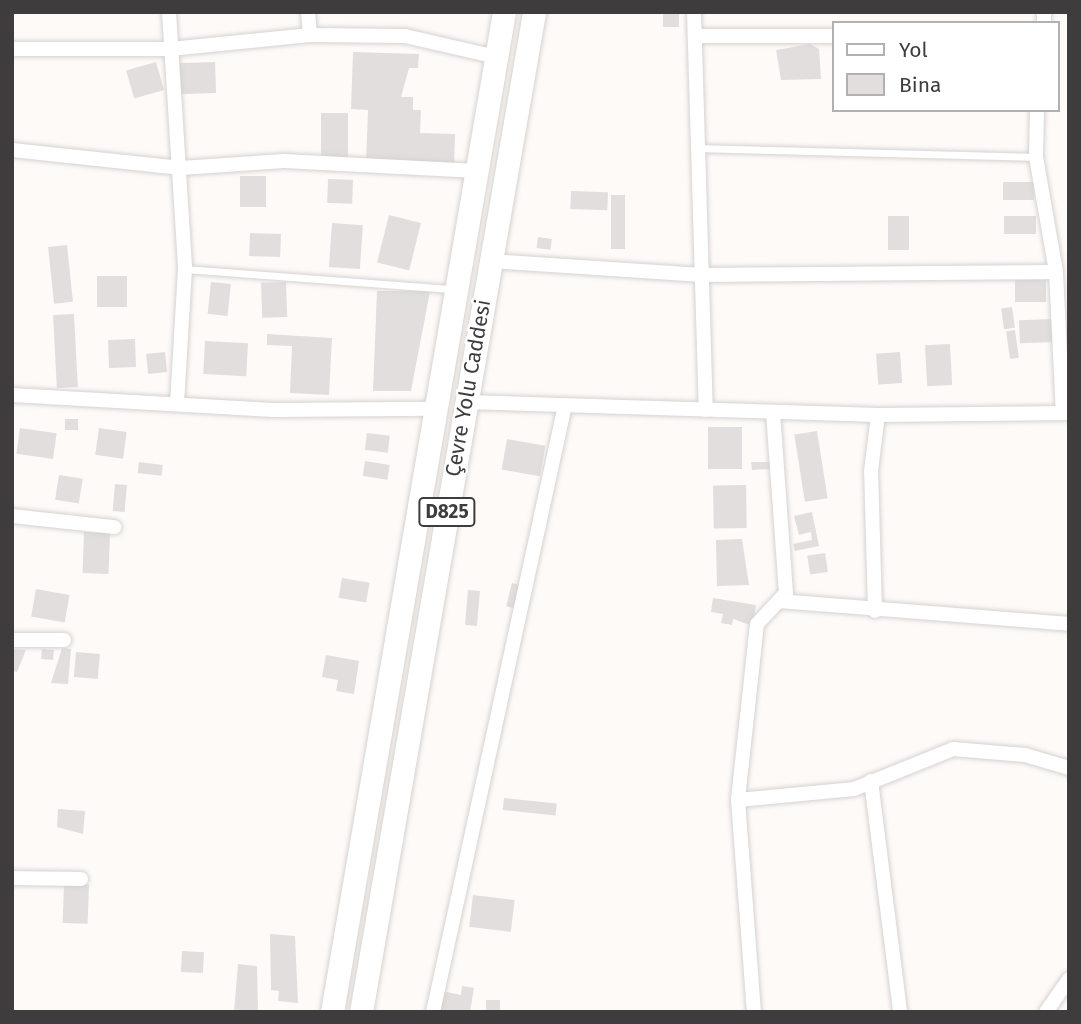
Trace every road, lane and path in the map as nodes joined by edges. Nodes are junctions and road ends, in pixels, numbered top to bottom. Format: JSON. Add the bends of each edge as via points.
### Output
{"nodes":[{"id":1,"x":169,"y":12,"type":"edge"},
{"id":2,"x":308,"y":12,"type":"edge"},
{"id":3,"x":505,"y":12,"type":"edge"},
{"id":4,"x":534,"y":12,"type":"edge"},
{"id":5,"x":694,"y":12,"type":"edge"},
{"id":6,"x":310,"y":35,"type":"junction"},
{"id":7,"x":695,"y":36,"type":"junction"},
{"id":8,"x":832,"y":36,"type":"edge"},
{"id":9,"x":12,"y":49,"type":"edge"},
{"id":10,"x":170,"y":49,"type":"junction"},
{"id":11,"x":497,"y":57,"type":"junction"},
{"id":12,"x":1037,"y":112,"type":"edge"},
{"id":13,"x":697,"y":148,"type":"junction"},
{"id":14,"x":12,"y":150,"type":"edge"},
{"id":15,"x":1037,"y":157,"type":"junction"},
{"id":16,"x":181,"y":168,"type":"junction"},
{"id":17,"x":477,"y":171,"type":"junction"},
{"id":18,"x":490,"y":261,"type":"junction"},
{"id":19,"x":185,"y":270,"type":"junction"},
{"id":20,"x":1056,"y":272,"type":"junction"},
{"id":21,"x":699,"y":275,"type":"junction"},
{"id":22,"x":457,"y":289,"type":"junction"},
{"id":23,"x":12,"y":395,"type":"edge"},
{"id":24,"x":466,"y":402,"type":"junction"},
{"id":25,"x":177,"y":403,"type":"junction"},
{"id":26,"x":565,"y":405,"type":"junction"},
{"id":27,"x":436,"y":409,"type":"junction"},
{"id":28,"x":706,"y":410,"type":"junction"},
{"id":29,"x":773,"y":412,"type":"junction"},
{"id":30,"x":1066,"y":413,"type":"edge"},
{"id":31,"x":878,"y":415,"type":"junction"},
{"id":32,"x":12,"y":516,"type":"edge"},
{"id":33,"x":114,"y":527,"type":"dead end"},
{"id":34,"x":779,"y":601,"type":"junction"},
{"id":35,"x":875,"y":611,"type":"junction"},
{"id":36,"x":1069,"y":624,"type":"edge"},
{"id":37,"x":12,"y":640,"type":"edge"},
{"id":38,"x":64,"y":640,"type":"dead end"},
{"id":39,"x":1069,"y":768,"type":"edge"},
{"id":40,"x":871,"y":782,"type":"junction"},
{"id":41,"x":738,"y":800,"type":"junction"},
{"id":42,"x":12,"y":878,"type":"edge"},
{"id":43,"x":81,"y":879,"type":"dead end"},
{"id":44,"x":1069,"y":979,"type":"edge"},
{"id":45,"x":332,"y":1012,"type":"edge"},
{"id":46,"x":361,"y":1012,"type":"edge"},
{"id":47,"x":433,"y":1012,"type":"edge"},
{"id":48,"x":754,"y":1012,"type":"edge"},
{"id":49,"x":900,"y":1012,"type":"edge"},
{"id":50,"x":1046,"y":1012,"type":"edge"}],
"edges":[{"from":1,"to":10,"type":"street"},
{"from":2,"to":6,"type":"street"},
{"from":3,"to":11,"type":"highway","name":"Çevre Yolu Caddesi","number":"D825"},
{"from":4,"to":18,"type":"highway","name":"Çevre Yolu Caddesi","number":"D825"},
{"from":5,"to":7,"type":"street"},
{"from":6,"to":10,"type":"street"},
{"from":6,"to":11,"type":"street","via":[[404,36]]},
{"from":7,"to":8,"type":"street"},
{"from":7,"to":13,"type":"street"},
{"from":9,"to":10,"type":"street"},
{"from":10,"to":16,"type":"street"},
{"from":11,"to":17,"type":"highway","name":"Çevre Yolu Caddesi","number":"D825"},
{"from":12,"to":15,"type":"street"},
{"from":13,"to":15,"type":"lane"},
{"from":13,"to":21,"type":"street"},
{"from":14,"to":16,"type":"street"},
{"from":15,"to":20,"type":"street"},
{"from":16,"to":17,"type":"street","via":[[284,161]]},
{"from":16,"to":19,"type":"street"},
{"from":17,"to":22,"type":"highway","name":"Çevre Yolu Caddesi","number":"D825"},
{"from":18,"to":21,"type":"street"},
{"from":18,"to":24,"type":"highway","name":"Çevre Yolu Caddesi","number":"D825"},
{"from":19,"to":22,"type":"lane"},
{"from":19,"to":25,"type":"street"},
{"from":20,"to":21,"type":"street"},
{"from":20,"to":30,"type":"street"},
{"from":21,"to":28,"type":"street"},
{"from":22,"to":27,"type":"highway","name":"Çevre Yolu Caddesi","number":"D825"},
{"from":23,"to":25,"type":"street"},
{"from":24,"to":26,"type":"street"},
{"from":24,"to":46,"type":"highway","name":"Çevre Yolu Caddesi","number":"D825"},
{"from":25,"to":27,"type":"street"},
{"from":26,"to":28,"type":"street"},
{"from":26,"to":47,"type":"street"},
{"from":27,"to":45,"type":"highway","name":"Çevre Yolu Caddesi","number":"D825"},
{"from":28,"to":29,"type":"street"},
{"from":29,"to":31,"type":"street"},
{"from":29,"to":34,"type":"street","via":[[786,593]]},
{"from":30,"to":31,"type":"street"},
{"from":31,"to":35,"type":"street","via":[[871,471]]},
{"from":32,"to":33,"type":"street"},
{"from":34,"to":35,"type":"street"},
{"from":34,"to":41,"type":"street","via":[[757,624]]},
{"from":35,"to":36,"type":"street"},
{"from":37,"to":38,"type":"street"},
{"from":39,"to":40,"type":"street","via":[[1024,755],[953,749]]},
{"from":40,"to":41,"type":"street","via":[[854,789]]},
{"from":40,"to":49,"type":"street"},
{"from":41,"to":48,"type":"street"},
{"from":42,"to":43,"type":"street"},
{"from":44,"to":50,"type":"street"}]}
